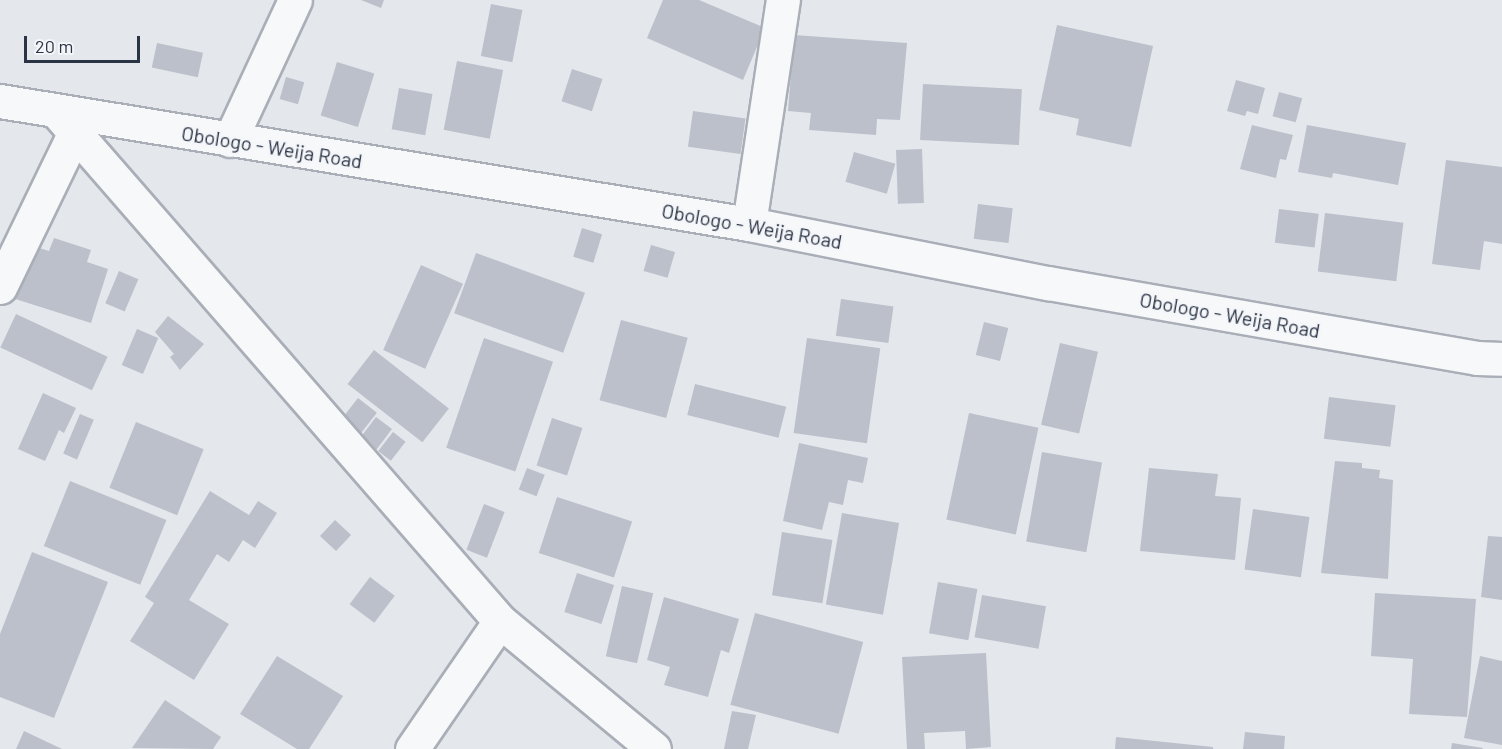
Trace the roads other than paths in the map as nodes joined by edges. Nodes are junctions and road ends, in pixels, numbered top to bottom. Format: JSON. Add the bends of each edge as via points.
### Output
{"nodes":[{"id":1,"x":295,"y":0,"type":"edge"},
{"id":2,"x":783,"y":0,"type":"edge"},
{"id":3,"x":0,"y":101,"type":"edge"},
{"id":4,"x":65,"y":122,"type":"junction"},
{"id":5,"x":230,"y":140,"type":"junction"},
{"id":6,"x":749,"y":224,"type":"junction"},
{"id":7,"x":0,"y":287,"type":"edge"},
{"id":8,"x":1502,"y":359,"type":"edge"},
{"id":9,"x":500,"y":621,"type":"junction"},
{"id":10,"x":412,"y":749,"type":"edge"},
{"id":11,"x":654,"y":749,"type":"edge"}],
"edges":[{"from":1,"to":5,"type":"street"},
{"from":2,"to":6,"type":"street"},
{"from":3,"to":4,"type":"street","name":"Obologo - Weija Road"},
{"from":4,"to":5,"type":"street","name":"Obologo - Weija Road"},
{"from":4,"to":7,"type":"street"},
{"from":4,"to":9,"type":"street"},
{"from":5,"to":6,"type":"street","name":"Obologo - Weija Road"},
{"from":6,"to":8,"type":"street","name":"Obologo - Weija Road","via":[[1059,285],[1477,358]]},
{"from":9,"to":10,"type":"street"},
{"from":9,"to":11,"type":"street"}]}
